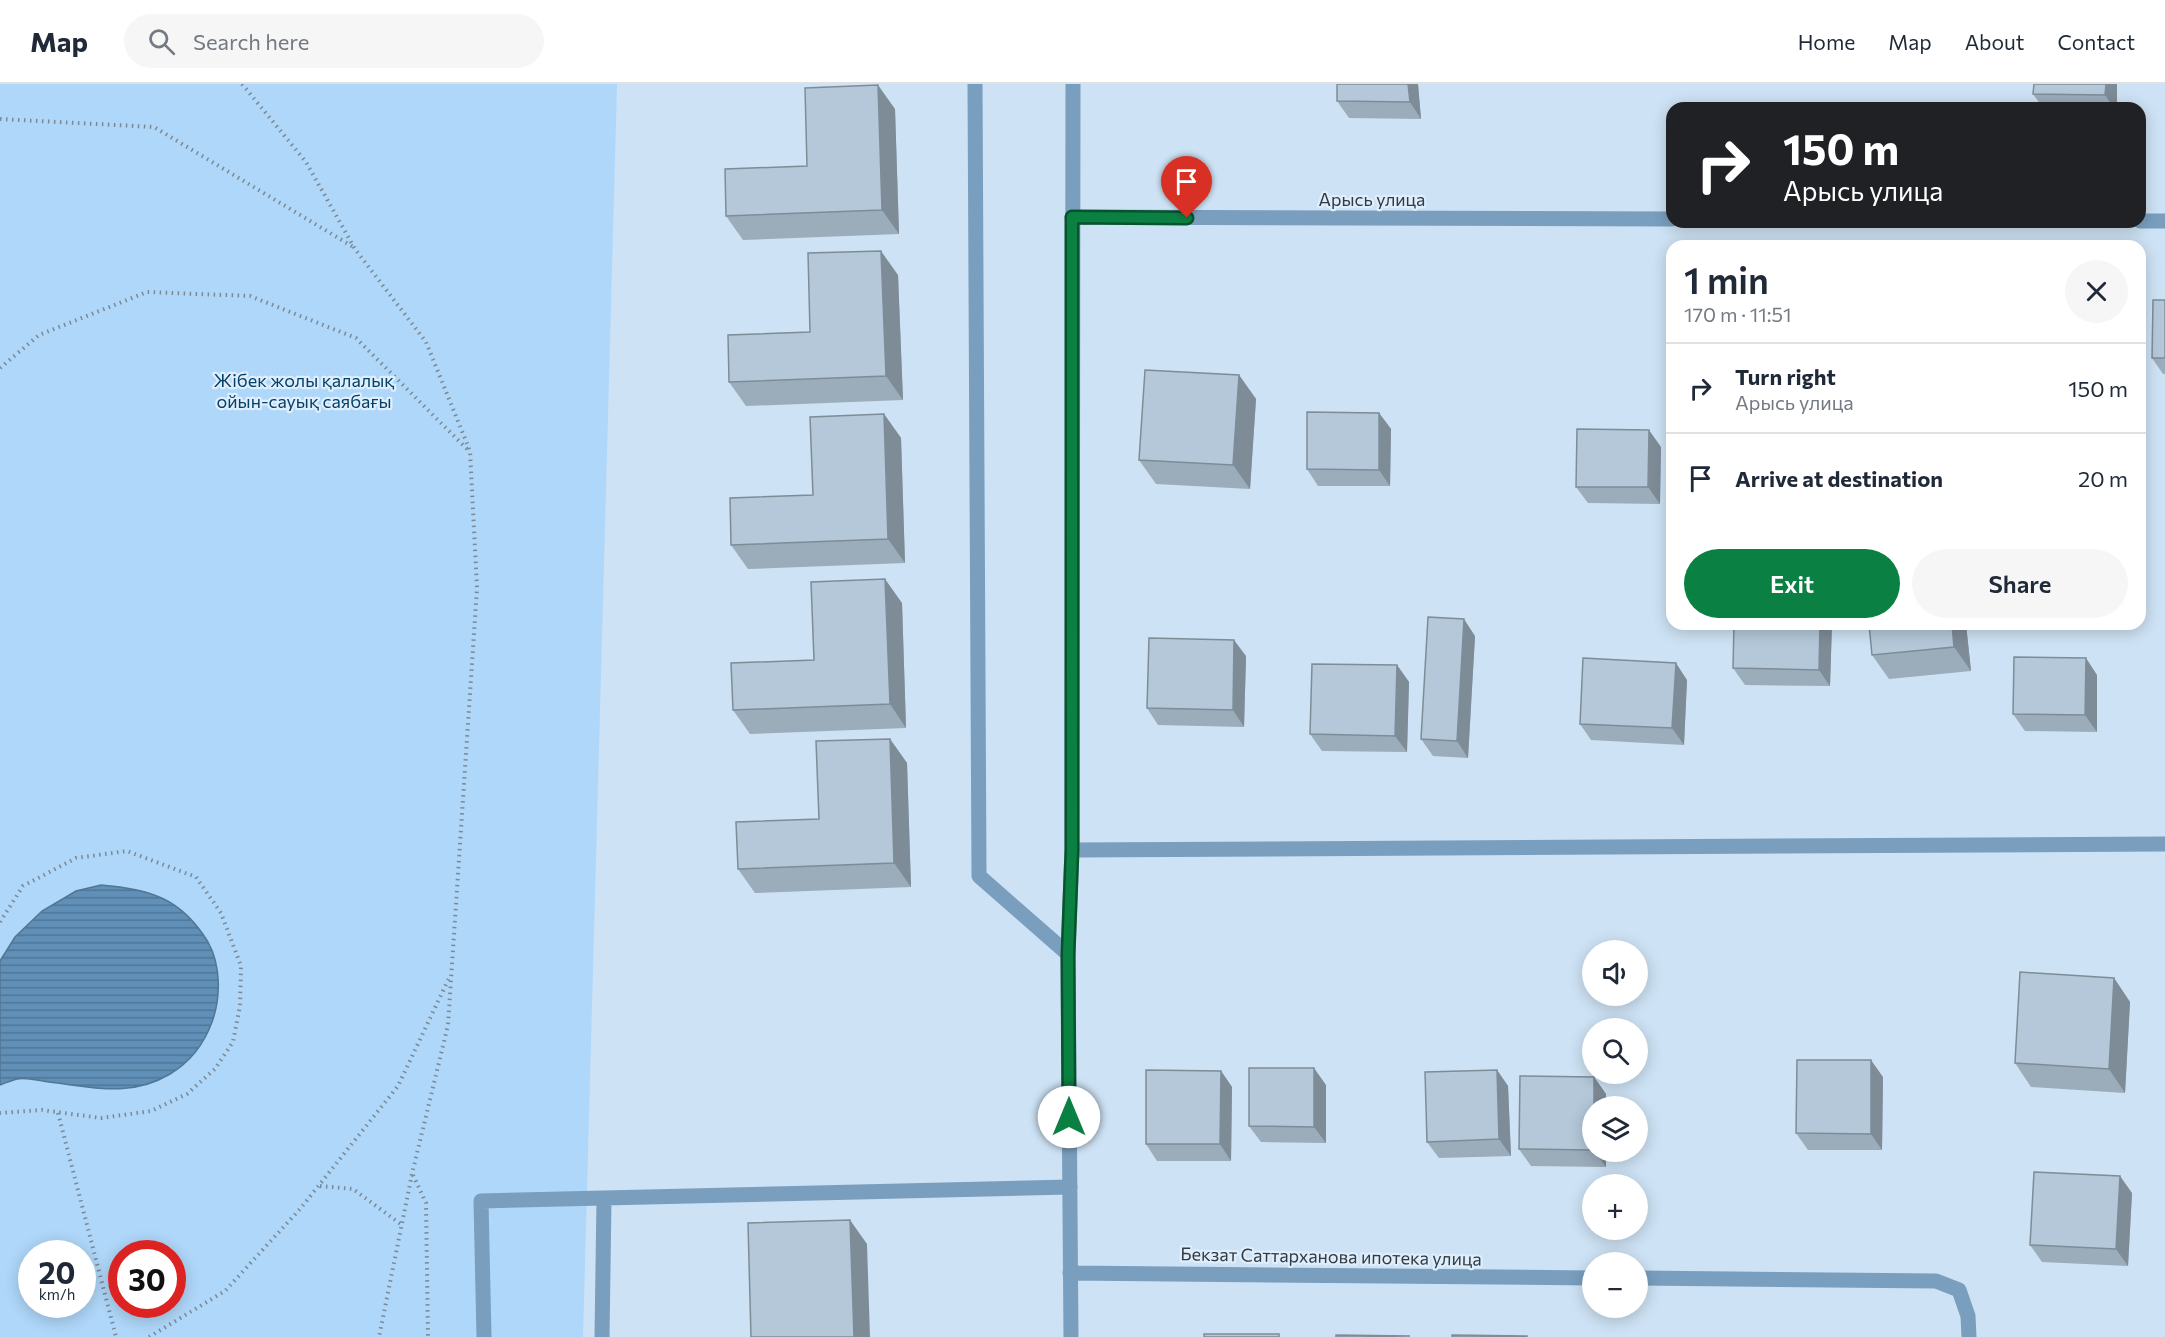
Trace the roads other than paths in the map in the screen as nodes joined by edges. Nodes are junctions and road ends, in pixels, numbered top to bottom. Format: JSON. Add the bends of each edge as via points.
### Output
{"nodes":[{"id":1,"x":975,"y":84,"type":"edge"},
{"id":2,"x":1073,"y":84,"type":"edge"},
{"id":3,"x":1072,"y":217,"type":"junction"},
{"id":4,"x":1666,"y":219,"type":"edge"},
{"id":5,"x":2146,"y":221,"type":"edge"},
{"id":6,"x":2165,"y":221,"type":"edge"},
{"id":7,"x":2165,"y":844,"type":"edge"},
{"id":8,"x":1072,"y":850,"type":"junction"},
{"id":9,"x":1068,"y":954,"type":"junction"},
{"id":10,"x":1070,"y":1187,"type":"junction"},
{"id":11,"x":604,"y":1199,"type":"junction"},
{"id":12,"x":1070,"y":1273,"type":"junction"},
{"id":13,"x":1582,"y":1278,"type":"edge"},
{"id":14,"x":1648,"y":1278,"type":"edge"},
{"id":15,"x":484,"y":1337,"type":"edge"},
{"id":16,"x":602,"y":1337,"type":"edge"},
{"id":17,"x":1071,"y":1337,"type":"edge"},
{"id":18,"x":1969,"y":1337,"type":"edge"}],
"edges":[{"from":1,"to":9,"type":"street","via":[[979,876]]},
{"from":2,"to":3,"type":"street"},
{"from":3,"to":4,"type":"street","name":"Арысь улица"},
{"from":3,"to":8,"type":"street"},
{"from":5,"to":6,"type":"street"},
{"from":7,"to":8,"type":"street"},
{"from":8,"to":9,"type":"street"},
{"from":9,"to":10,"type":"street"},
{"from":10,"to":11,"type":"street"},
{"from":10,"to":12,"type":"street"},
{"from":11,"to":15,"type":"street","via":[[481,1201]]},
{"from":11,"to":16,"type":"street"},
{"from":12,"to":13,"type":"street","name":"Бекзат Саттарханова ипотека улица"},
{"from":12,"to":17,"type":"street"},
{"from":14,"to":18,"type":"street","via":[[1936,1281],[1959,1290],[1968,1316]]}]}
